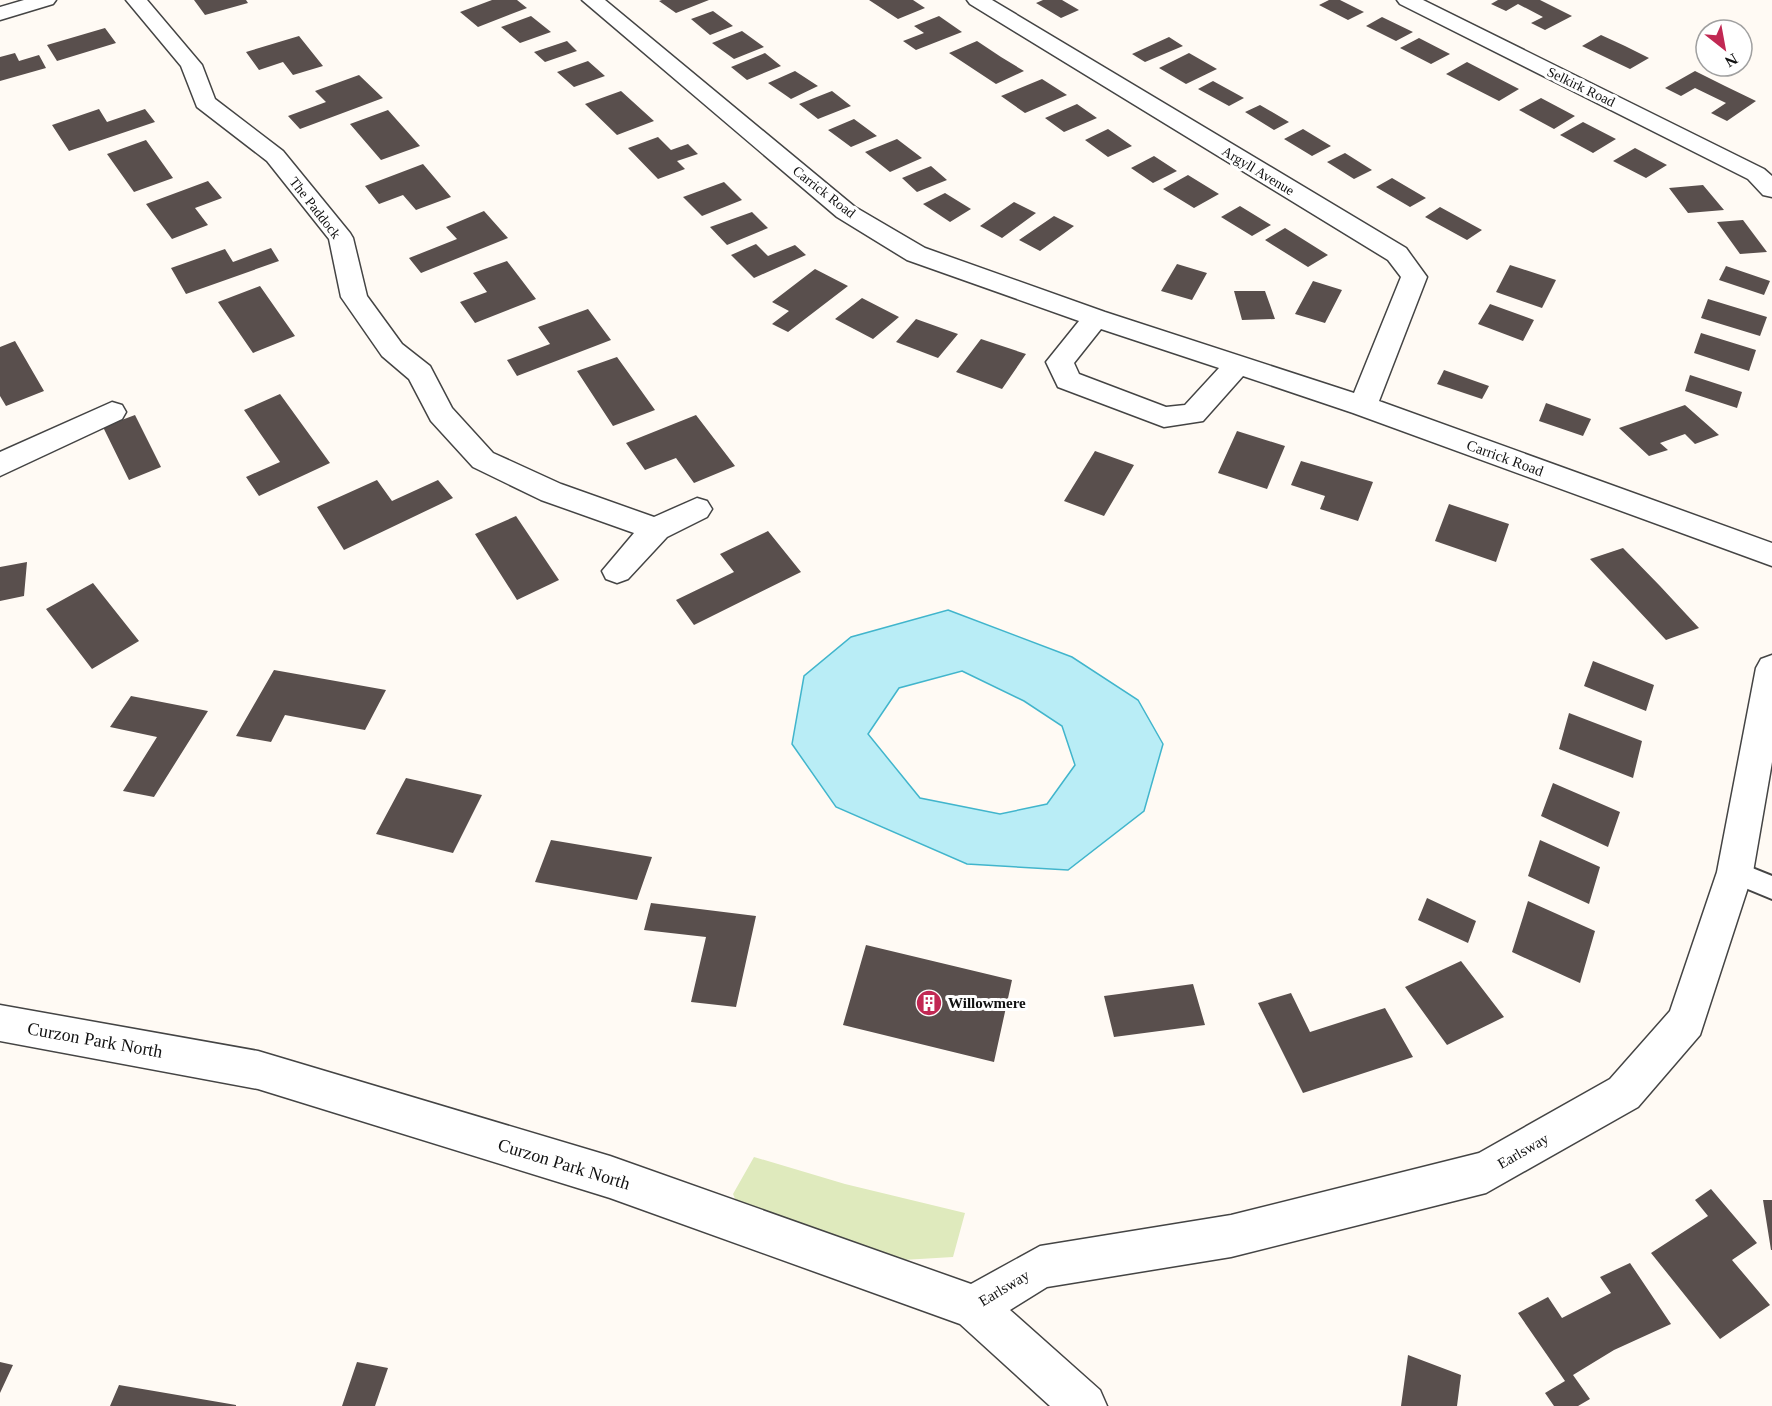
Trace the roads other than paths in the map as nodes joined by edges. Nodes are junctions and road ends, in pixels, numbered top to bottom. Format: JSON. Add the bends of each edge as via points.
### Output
{"nodes":[{"id":1,"x":46,"y":0,"type":"edge"},
{"id":2,"x":136,"y":0,"type":"edge"},
{"id":3,"x":592,"y":0,"type":"edge"},
{"id":4,"x":976,"y":0,"type":"edge"},
{"id":5,"x":1407,"y":0,"type":"edge"},
{"id":6,"x":0,"y":14,"type":"edge"},
{"id":7,"x":1767,"y":179,"type":"edge"},
{"id":8,"x":1096,"y":318,"type":"junction"},
{"id":9,"x":1237,"y":365,"type":"junction"},
{"id":10,"x":1363,"y":406,"type":"junction"},
{"id":11,"x":112,"y":412,"type":"dead end"},
{"id":12,"x":0,"y":466,"type":"edge"},
{"id":13,"x":696,"y":509,"type":"dead end"},
{"id":14,"x":656,"y":529,"type":"junction"},
{"id":15,"x":1772,"y":555,"type":"edge"},
{"id":16,"x":617,"y":571,"type":"dead end"},
{"id":17,"x":1772,"y":668,"type":"edge"},
{"id":18,"x":1735,"y":872,"type":"junction"},
{"id":19,"x":1772,"y":888,"type":"edge"},
{"id":20,"x":0,"y":1023,"type":"edge"},
{"id":21,"x":974,"y":1306,"type":"junction"},
{"id":22,"x":1084,"y":1406,"type":"edge"}],
"edges":[{"from":1,"to":6,"type":"street"},
{"from":2,"to":14,"type":"street","name":"The Paddock","via":[[191,65],[205,102],[274,156],[341,238],[354,297],[392,350],[420,373],[441,414],[483,460],[551,492]]},
{"from":3,"to":8,"type":"street","name":"Carrick Road","via":[[846,212],[916,254]]},
{"from":4,"to":10,"type":"street","name":"Argyll Avenue","via":[[1397,254],[1414,277]]},
{"from":5,"to":7,"type":"street","name":"Selkirk Road"},
{"from":8,"to":9,"type":"street","name":"Carrick Road"},
{"from":8,"to":9,"type":"street","via":[[1059,362],[1068,380],[1164,417],[1193,414]]},
{"from":9,"to":10,"type":"street","name":"Carrick Road"},
{"from":10,"to":15,"type":"street","name":"Carrick Road"},
{"from":11,"to":12,"type":"street","via":[[20,453]]},
{"from":13,"to":14,"type":"street"},
{"from":14,"to":16,"type":"street"},
{"from":17,"to":18,"type":"street","name":"Earlsway"},
{"from":18,"to":19,"type":"lane"},
{"from":18,"to":21,"type":"street","name":"Earlsway","via":[[1686,1022],[1624,1093],[1486,1172],[1231,1236],[1040,1267]]},
{"from":20,"to":21,"type":"street","name":"Curzon Park North","via":[[258,1070],[610,1176]]},
{"from":21,"to":22,"type":"street","name":"Curzon Park North"}]}
